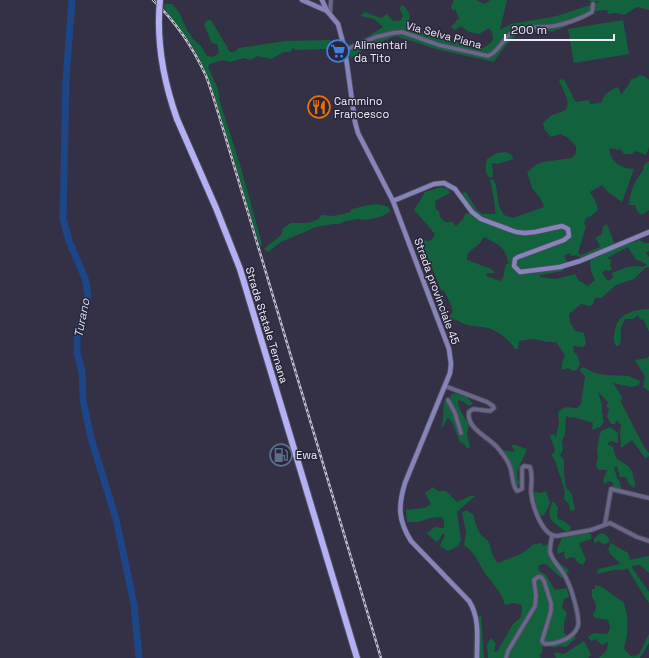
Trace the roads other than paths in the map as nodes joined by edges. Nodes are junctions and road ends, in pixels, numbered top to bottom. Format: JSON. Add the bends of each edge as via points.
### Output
{"nodes":[{"id":1,"x":160,"y":0,"type":"edge"},
{"id":2,"x":305,"y":0,"type":"edge"},
{"id":3,"x":320,"y":0,"type":"edge"},
{"id":4,"x":331,"y":0,"type":"edge"},
{"id":5,"x":314,"y":3,"type":"edge"},
{"id":6,"x":593,"y":6,"type":"dead end"},
{"id":7,"x":328,"y":12,"type":"junction"},
{"id":8,"x":345,"y":50,"type":"junction"},
{"id":9,"x":393,"y":201,"type":"junction"},
{"id":10,"x":649,"y":232,"type":"edge"},
{"id":11,"x":445,"y":386,"type":"junction"},
{"id":12,"x":448,"y":400,"type":"dead end"},
{"id":13,"x":461,"y":433,"type":"dead end"},
{"id":14,"x":649,"y":498,"type":"edge"},
{"id":15,"x":605,"y":524,"type":"junction"},
{"id":16,"x":552,"y":536,"type":"junction"},
{"id":17,"x":649,"y":541,"type":"edge"},
{"id":18,"x":357,"y":658,"type":"edge"},
{"id":19,"x":477,"y":658,"type":"edge"},
{"id":20,"x":506,"y":658,"type":"edge"}],
"edges":[{"from":1,"to":18,"type":"highway","name":"Strada Statale Ternana","bridge":true,"via":[[159,49],[168,96],[238,262]]},
{"from":2,"to":5,"type":"main road"},
{"from":3,"to":5,"type":"main road"},
{"from":3,"to":7,"type":"main road","name":"Strada provinciale 45"},
{"from":4,"to":7,"type":"street"},
{"from":5,"to":7,"type":"main road"},
{"from":6,"to":8,"type":"street","name":"Via Selva Piana","via":[[590,14],[556,26],[518,30],[507,36],[488,56],[439,45],[402,32],[376,37]]},
{"from":7,"to":8,"type":"main road","name":"Strada provinciale 45","via":[[338,24]]},
{"from":8,"to":9,"type":"main road","name":"Strada provinciale 45","via":[[358,133]]},
{"from":9,"to":10,"type":"main road","via":[[434,184],[444,183],[455,189],[472,212],[481,219],[516,232],[535,232],[562,226],[568,229],[569,236],[564,240],[515,259],[514,266],[520,272],[560,268]]},
{"from":9,"to":11,"type":"main road","name":"Strada provinciale 45","via":[[450,349],[450,372]]},
{"from":11,"to":16,"type":"street","via":[[493,406],[490,411],[473,409],[469,412],[469,420],[505,458],[517,491],[522,489],[522,468],[530,467],[531,492],[536,512],[545,530]]},
{"from":11,"to":19,"type":"main road","name":"Strada provinciale 45","via":[[405,483],[400,510],[405,531],[412,541],[472,606],[476,618]]},
{"from":12,"to":13,"type":"street"},
{"from":14,"to":15,"type":"street","via":[[611,489]]},
{"from":15,"to":16,"type":"street","via":[[591,530]]},
{"from":15,"to":17,"type":"street","via":[[613,524]]},
{"from":16,"to":20,"type":"street","via":[[550,552],[570,587],[578,626],[573,633],[556,643],[545,644],[542,641],[551,603],[546,585],[541,577],[538,577],[534,580],[535,606]]}]}
